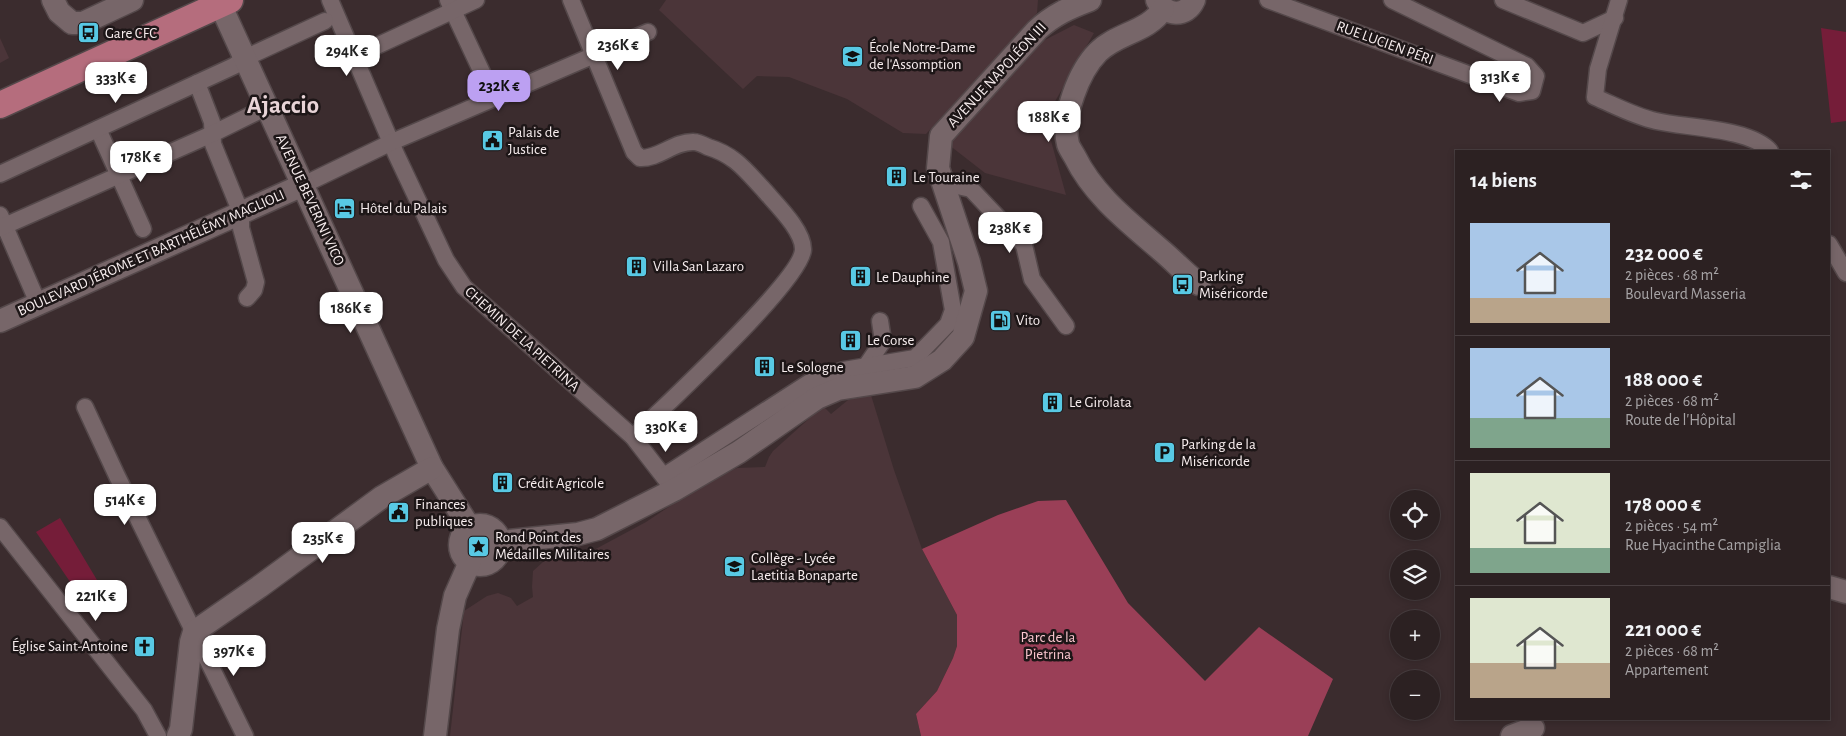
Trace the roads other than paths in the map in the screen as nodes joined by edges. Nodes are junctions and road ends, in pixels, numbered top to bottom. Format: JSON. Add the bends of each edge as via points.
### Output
{"nodes":[{"id":1,"x":53,"y":0,"type":"edge"},
{"id":2,"x":132,"y":0,"type":"edge"},
{"id":3,"x":330,"y":0,"type":"edge"},
{"id":4,"x":476,"y":0,"type":"edge"},
{"id":5,"x":571,"y":0,"type":"edge"},
{"id":6,"x":1090,"y":0,"type":"edge"},
{"id":7,"x":1194,"y":0,"type":"edge"},
{"id":8,"x":1268,"y":0,"type":"edge"},
{"id":9,"x":1392,"y":0,"type":"edge"},
{"id":10,"x":1503,"y":0,"type":"edge"},
{"id":11,"x":1619,"y":0,"type":"edge"},
{"id":12,"x":225,"y":2,"type":"edge"},
{"id":13,"x":1160,"y":4,"type":"edge"},
{"id":14,"x":450,"y":5,"type":"edge"},
{"id":15,"x":1615,"y":18,"type":"junction"},
{"id":16,"x":325,"y":21,"type":"dead end"},
{"id":17,"x":648,"y":32,"type":"dead end"},
{"id":18,"x":594,"y":54,"type":"junction"},
{"id":19,"x":355,"y":56,"type":"junction"},
{"id":20,"x":245,"y":58,"type":"junction"},
{"id":21,"x":197,"y":83,"type":"junction"},
{"id":22,"x":494,"y":98,"type":"junction"},
{"id":23,"x":0,"y":105,"type":"edge"},
{"id":24,"x":267,"y":106,"type":"junction"},
{"id":25,"x":98,"y":129,"type":"junction"},
{"id":26,"x":212,"y":134,"type":"junction"},
{"id":27,"x":392,"y":142,"type":"junction"},
{"id":28,"x":1769,"y":150,"type":"edge"},
{"id":29,"x":0,"y":174,"type":"edge"},
{"id":30,"x":119,"y":176,"type":"junction"},
{"id":31,"x":944,"y":183,"type":"junction"},
{"id":32,"x":303,"y":185,"type":"junction"},
{"id":33,"x":921,"y":206,"type":"dead end"},
{"id":34,"x":241,"y":213,"type":"junction"},
{"id":35,"x":1,"y":223,"type":"edge"},
{"id":36,"x":143,"y":229,"type":"dead end"},
{"id":37,"x":1830,"y":246,"type":"edge"},
{"id":38,"x":1846,"y":273,"type":"edge"},
{"id":39,"x":1199,"y":284,"type":"dead end"},
{"id":40,"x":247,"y":298,"type":"dead end"},
{"id":41,"x":38,"y":303,"type":"junction"},
{"id":42,"x":0,"y":321,"type":"edge"},
{"id":43,"x":880,"y":321,"type":"dead end"},
{"id":44,"x":1066,"y":326,"type":"dead end"},
{"id":45,"x":866,"y":366,"type":"junction"},
{"id":46,"x":85,"y":407,"type":"dead end"},
{"id":47,"x":633,"y":437,"type":"junction"},
{"id":48,"x":432,"y":468,"type":"junction"},
{"id":49,"x":675,"y":479,"type":"junction"},
{"id":50,"x":0,"y":527,"type":"edge"},
{"id":51,"x":470,"y":528,"type":"junction"},
{"id":52,"x":500,"y":542,"type":"junction"},
{"id":53,"x":470,"y":562,"type":"junction"},
{"id":54,"x":1830,"y":587,"type":"edge"},
{"id":55,"x":1846,"y":592,"type":"edge"},
{"id":56,"x":194,"y":632,"type":"junction"},
{"id":57,"x":158,"y":736,"type":"edge"},
{"id":58,"x":178,"y":736,"type":"edge"},
{"id":59,"x":244,"y":736,"type":"edge"},
{"id":60,"x":435,"y":736,"type":"edge"}],
"edges":[{"from":1,"to":2,"type":"main road","via":[[59,12],[72,23],[84,23]]},
{"from":3,"to":19,"type":"street","name":"CHEMIN DE LA PIETRINA"},
{"from":4,"to":14,"type":"street"},
{"from":5,"to":18,"type":"street"},
{"from":6,"to":31,"type":"main road","name":"AVENUE NAPOLÉON III","via":[[1050,18],[940,136],[938,168]]},
{"from":7,"to":13,"type":"main road","via":[[1182,12],[1169,12]]},
{"from":8,"to":9,"type":"street","name":"RUE LUCIEN PÉRI","via":[[1519,93],[1532,91],[1536,76],[1527,66]]},
{"from":10,"to":15,"type":"street","via":[[1583,33]]},
{"from":11,"to":15,"type":"street"},
{"from":12,"to":20,"type":"main road","name":"AVENUE BEVERINI VICO"},
{"from":12,"to":23,"type":"main road"},
{"from":13,"to":39,"type":"main road","via":[[1158,17],[1097,53],[1076,84],[1068,113],[1068,143],[1082,171],[1110,206]]},
{"from":14,"to":19,"type":"street","via":[[431,21]]},
{"from":14,"to":22,"type":"street"},
{"from":15,"to":28,"type":"street","via":[[1598,69],[1596,96],[1633,115],[1745,136],[1765,144]]},
{"from":16,"to":20,"type":"street"},
{"from":17,"to":18,"type":"street"},
{"from":18,"to":22,"type":"street"},
{"from":18,"to":47,"type":"street","via":[[634,152],[640,158],[694,142],[717,150],[738,162],[782,211],[800,234],[803,248],[793,272],[760,311]]},
{"from":19,"to":27,"type":"street","name":"CHEMIN DE LA PIETRINA"},
{"from":20,"to":21,"type":"street"},
{"from":20,"to":24,"type":"main road","name":"AVENUE BEVERINI VICO"},
{"from":21,"to":25,"type":"street"},
{"from":21,"to":26,"type":"street","via":[[210,116]]},
{"from":22,"to":27,"type":"street"},
{"from":24,"to":26,"type":"street"},
{"from":24,"to":32,"type":"main road","name":"AVENUE BEVERINI VICO"},
{"from":25,"to":29,"type":"street"},
{"from":25,"to":30,"type":"street"},
{"from":26,"to":30,"type":"street"},
{"from":26,"to":34,"type":"street","via":[[212,144]]},
{"from":27,"to":32,"type":"street"},
{"from":27,"to":47,"type":"street","name":"CHEMIN DE LA PIETRINA","via":[[446,260],[464,288]]},
{"from":30,"to":35,"type":"street"},
{"from":30,"to":36,"type":"street"},
{"from":31,"to":44,"type":"street","via":[[971,189],[1024,245],[1032,279]]},
{"from":31,"to":49,"type":"main road","name":"AVENUE NAPOLÉON III","via":[[976,291],[963,337],[942,360],[915,377],[838,389],[817,398],[740,452]]},
{"from":32,"to":34,"type":"main road","name":"BOULEVARD JÉROME ET BARTHÉLÉMY MAGLIOLI"},
{"from":32,"to":48,"type":"main road","name":"AVENUE BEVERINI VICO"},
{"from":33,"to":45,"type":"street","via":[[941,242],[952,310],[948,324],[915,358]]},
{"from":34,"to":40,"type":"street","via":[[241,228],[256,282]]},
{"from":34,"to":41,"type":"main road","name":"BOULEVARD JÉROME ET BARTHÉLÉMY MAGLIOLI"},
{"from":35,"to":41,"type":"street"},
{"from":37,"to":38,"type":"street"},
{"from":41,"to":42,"type":"main road","name":"BOULEVARD JÉROME ET BARTHÉLÉMY MAGLIOLI"},
{"from":43,"to":45,"type":"street","via":[[883,341]]},
{"from":45,"to":49,"type":"street","via":[[810,382]]},
{"from":46,"to":56,"type":"street"},
{"from":47,"to":49,"type":"street","name":"CHEMIN DE LA PIETRINA"},
{"from":48,"to":51,"type":"main road","name":"AVENUE BEVERINI VICO"},
{"from":48,"to":56,"type":"main road","via":[[382,497]]},
{"from":49,"to":52,"type":"main road","name":"AVENUE NAPOLÉON III","via":[[597,529]]},
{"from":50,"to":57,"type":"street","via":[[144,710]]},
{"from":51,"to":52,"type":"main road","via":[[480,525],[491,528]]},
{"from":51,"to":53,"type":"main road","via":[[461,538],[460,545],[464,558]]},
{"from":52,"to":53,"type":"main road","via":[[497,555],[488,563]]},
{"from":53,"to":60,"type":"main road","via":[[455,596],[448,629]]},
{"from":54,"to":55,"type":"main road"},
{"from":56,"to":58,"type":"main road"},
{"from":56,"to":59,"type":"street"}]}
